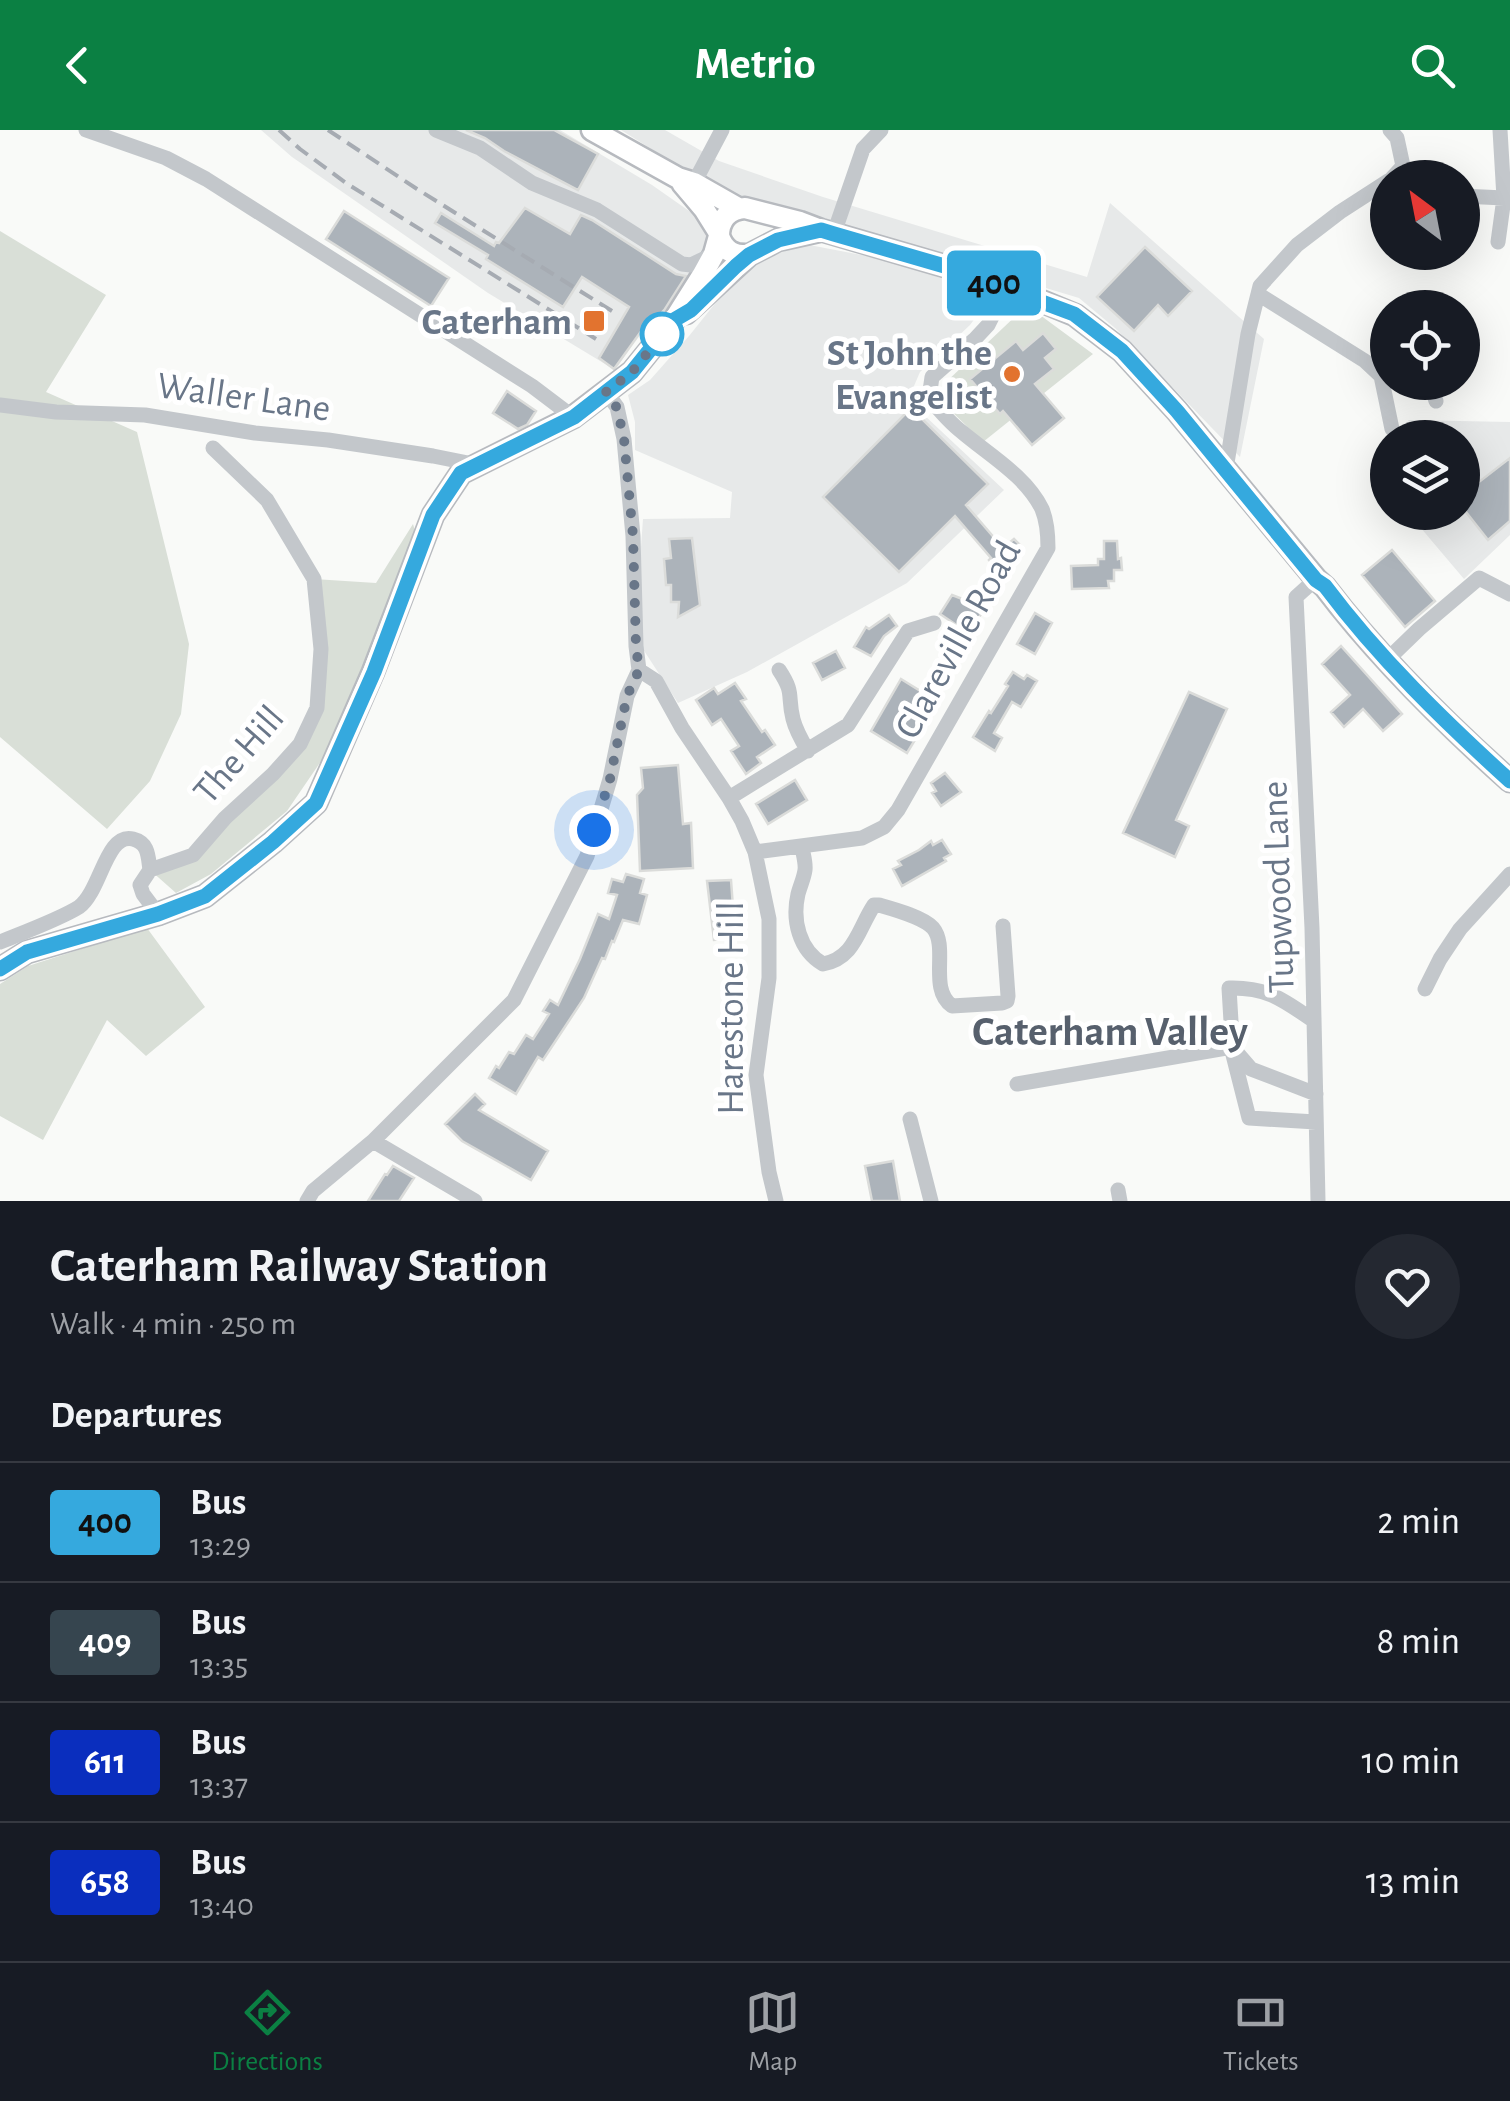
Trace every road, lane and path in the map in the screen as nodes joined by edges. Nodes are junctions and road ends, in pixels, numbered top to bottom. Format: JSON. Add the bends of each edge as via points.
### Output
{"nodes":[{"id":1,"x":86,"y":130,"type":"edge"},
{"id":2,"x":436,"y":130,"type":"edge"},
{"id":3,"x":592,"y":130,"type":"edge"},
{"id":4,"x":722,"y":130,"type":"edge"},
{"id":5,"x":881,"y":130,"type":"edge"},
{"id":6,"x":1390,"y":130,"type":"edge"},
{"id":7,"x":1500,"y":130,"type":"edge"},
{"id":8,"x":615,"y":135,"type":"edge"},
{"id":9,"x":1395,"y":160,"type":"edge"},
{"id":10,"x":686,"y":180,"type":"junction"},
{"id":11,"x":1370,"y":191,"type":"edge"},
{"id":12,"x":1480,"y":197,"type":"edge"},
{"id":13,"x":1504,"y":198,"type":"junction"},
{"id":14,"x":747,"y":210,"type":"junction"},
{"id":15,"x":828,"y":232,"type":"junction"},
{"id":16,"x":718,"y":241,"type":"junction"},
{"id":17,"x":1498,"y":242,"type":"dead end"},
{"id":18,"x":754,"y":252,"type":"junction"},
{"id":19,"x":1007,"y":287,"type":"junction"},
{"id":20,"x":1258,"y":294,"type":"junction"},
{"id":21,"x":674,"y":320,"type":"junction"},
{"id":22,"x":1370,"y":364,"type":"edge"},
{"id":23,"x":606,"y":392,"type":"junction"},
{"id":24,"x":0,"y":405,"type":"edge"},
{"id":25,"x":574,"y":417,"type":"junction"},
{"id":26,"x":213,"y":448,"type":"dead end"},
{"id":27,"x":478,"y":465,"type":"junction"},
{"id":28,"x":1226,"y":469,"type":"junction"},
{"id":29,"x":1316,"y":580,"type":"junction"},
{"id":30,"x":1510,"y":594,"type":"edge"},
{"id":31,"x":934,"y":623,"type":"dead end"},
{"id":32,"x":1388,"y":660,"type":"junction"},
{"id":33,"x":639,"y":670,"type":"junction"},
{"id":34,"x":778,"y":670,"type":"dead end"},
{"id":35,"x":808,"y":751,"type":"junction"},
{"id":36,"x":1510,"y":781,"type":"edge"},
{"id":37,"x":729,"y":798,"type":"junction"},
{"id":38,"x":802,"y":847,"type":"junction"},
{"id":39,"x":754,"y":852,"type":"junction"},
{"id":40,"x":150,"y":870,"type":"junction"},
{"id":41,"x":1510,"y":874,"type":"edge"},
{"id":42,"x":158,"y":914,"type":"junction"},
{"id":43,"x":1003,"y":926,"type":"dead end"},
{"id":44,"x":0,"y":942,"type":"edge"},
{"id":45,"x":0,"y":969,"type":"edge"},
{"id":46,"x":1425,"y":988,"type":"dead end"},
{"id":47,"x":1314,"y":1021,"type":"junction"},
{"id":48,"x":1232,"y":1047,"type":"junction"},
{"id":49,"x":1017,"y":1084,"type":"dead end"},
{"id":50,"x":1316,"y":1094,"type":"junction"},
{"id":51,"x":910,"y":1119,"type":"dead end"},
{"id":52,"x":1316,"y":1122,"type":"junction"},
{"id":53,"x":372,"y":1140,"type":"junction"},
{"id":54,"x":1312,"y":1200,"type":"edge"},
{"id":55,"x":307,"y":1201,"type":"edge"},
{"id":56,"x":476,"y":1201,"type":"edge"},
{"id":57,"x":776,"y":1201,"type":"edge"},
{"id":58,"x":932,"y":1201,"type":"edge"}],
"edges":[{"from":1,"to":25,"type":"street","via":[[206,180]]},
{"from":2,"to":16,"type":"street","via":[[597,210],[682,264],[698,262]]},
{"from":3,"to":8,"type":"main road"},
{"from":4,"to":10,"type":"street"},
{"from":5,"to":15,"type":"street","via":[[862,149]]},
{"from":6,"to":9,"type":"street","via":[[1397,138]]},
{"from":7,"to":13,"type":"street"},
{"from":8,"to":10,"type":"main road"},
{"from":10,"to":14,"type":"main road"},
{"from":10,"to":16,"type":"main road"},
{"from":11,"to":20,"type":"street","via":[[1297,245]]},
{"from":12,"to":13,"type":"street"},
{"from":13,"to":17,"type":"street"},
{"from":14,"to":15,"type":"main road"},
{"from":14,"to":16,"type":"main road","via":[[732,211],[722,221]]},
{"from":14,"to":18,"type":"main road","via":[[766,226],[765,242]]},
{"from":15,"to":18,"type":"main road","via":[[778,240]]},
{"from":15,"to":19,"type":"main road"},
{"from":16,"to":18,"type":"main road","via":[[741,256]]},
{"from":16,"to":21,"type":"main road"},
{"from":18,"to":21,"type":"main road"},
{"from":19,"to":28,"type":"main road","via":[[1074,314],[1122,351]]},
{"from":19,"to":38,"type":"street","name":"Clareville Road","via":[[988,324],[932,376],[930,398],[1026,487],[1042,509],[1048,548],[898,810],[862,838]]},
{"from":20,"to":22,"type":"street"},
{"from":20,"to":28,"type":"street"},
{"from":21,"to":23,"type":"main road","via":[[632,372]]},
{"from":23,"to":25,"type":"main road"},
{"from":23,"to":33,"type":"street","via":[[624,439]]},
{"from":24,"to":27,"type":"street","name":"Waller Lane","via":[[144,415]]},
{"from":25,"to":27,"type":"main road"},
{"from":26,"to":40,"type":"street","name":"The Hill","via":[[267,500],[314,579],[321,649],[317,708],[300,744],[192,854]]},
{"from":27,"to":42,"type":"main road","via":[[461,473],[433,515],[316,803],[205,896]]},
{"from":28,"to":29,"type":"main road"},
{"from":29,"to":32,"type":"main road"},
{"from":29,"to":47,"type":"street","name":"Tupwood Lane","via":[[1296,597]]},
{"from":30,"to":32,"type":"street","via":[[1479,578]]},
{"from":31,"to":35,"type":"street","via":[[908,631],[848,725]]},
{"from":32,"to":36,"type":"main road"},
{"from":33,"to":37,"type":"street","name":"Harestone Hill","via":[[656,681]]},
{"from":33,"to":53,"type":"street","via":[[586,856],[514,1000]]},
{"from":34,"to":35,"type":"street","via":[[790,686],[792,715]]},
{"from":35,"to":37,"type":"street"},
{"from":37,"to":39,"type":"street","name":"Harestone Hill"},
{"from":38,"to":39,"type":"street","name":"Clareville Road"},
{"from":38,"to":43,"type":"street","via":[[799,937],[824,964],[851,949],[879,904],[934,929],[948,1004],[1002,1003],[1008,996]]},
{"from":39,"to":57,"type":"street","name":"Harestone Hill","via":[[769,919],[756,1075]]},
{"from":40,"to":42,"type":"street","via":[[140,885]]},
{"from":40,"to":44,"type":"street","via":[[146,847],[120,840],[78,907]]},
{"from":41,"to":46,"type":"street","via":[[1460,929]]},
{"from":42,"to":45,"type":"main road","via":[[27,952]]},
{"from":47,"to":48,"type":"street","via":[[1272,993],[1228,988]]},
{"from":47,"to":50,"type":"street","name":"Tupwood Lane"},
{"from":48,"to":49,"type":"street"},
{"from":48,"to":50,"type":"street","via":[[1251,1069]]},
{"from":48,"to":52,"type":"street","via":[[1249,1118]]},
{"from":50,"to":52,"type":"street","name":"Tupwood Lane"},
{"from":51,"to":58,"type":"street"},
{"from":52,"to":54,"type":"street","name":"Tupwood Lane"},
{"from":53,"to":55,"type":"street"},
{"from":53,"to":56,"type":"street"}]}
